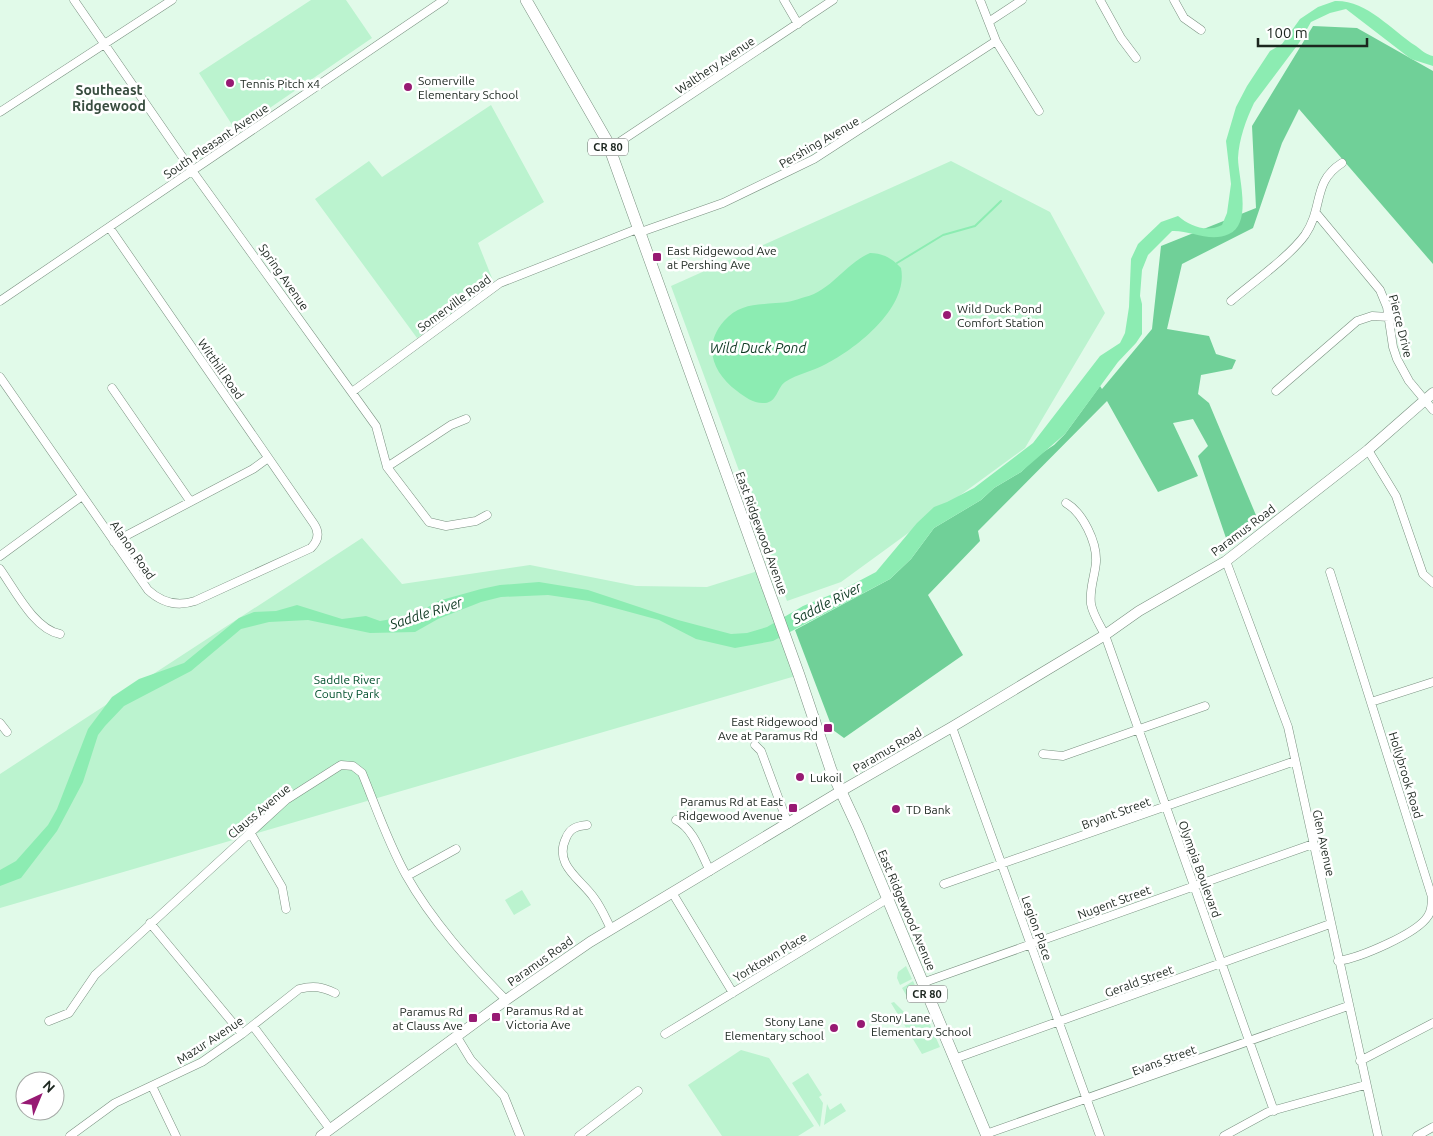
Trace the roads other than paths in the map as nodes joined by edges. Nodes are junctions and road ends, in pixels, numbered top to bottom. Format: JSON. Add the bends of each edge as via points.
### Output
{"nodes":[{"id":1,"x":74,"y":0,"type":"edge"},
{"id":2,"x":172,"y":0,"type":"edge"},
{"id":3,"x":444,"y":0,"type":"edge"},
{"id":4,"x":526,"y":0,"type":"edge"},
{"id":5,"x":784,"y":0,"type":"edge"},
{"id":6,"x":833,"y":0,"type":"edge"},
{"id":7,"x":980,"y":0,"type":"edge"},
{"id":8,"x":1022,"y":0,"type":"edge"},
{"id":9,"x":1100,"y":0,"type":"edge"},
{"id":10,"x":1174,"y":0,"type":"edge"},
{"id":11,"x":990,"y":21,"type":"junction"},
{"id":12,"x":798,"y":24,"type":"junction"},
{"id":13,"x":1201,"y":30,"type":"dead end"},
{"id":14,"x":996,"y":41,"type":"junction"},
{"id":15,"x":106,"y":43,"type":"junction"},
{"id":16,"x":1136,"y":58,"type":"dead end"},
{"id":17,"x":1039,"y":111,"type":"dead end"},
{"id":18,"x":0,"y":112,"type":"edge"},
{"id":19,"x":609,"y":149,"type":"junction"},
{"id":20,"x":1342,"y":163,"type":"dead end"},
{"id":21,"x":192,"y":170,"type":"junction"},
{"id":22,"x":1316,"y":212,"type":"junction"},
{"id":23,"x":109,"y":227,"type":"junction"},
{"id":24,"x":638,"y":231,"type":"junction"},
{"id":25,"x":0,"y":301,"type":"edge"},
{"id":26,"x":1231,"y":301,"type":"dead end"},
{"id":27,"x":1389,"y":317,"type":"junction"},
{"id":28,"x":0,"y":377,"type":"edge"},
{"id":29,"x":112,"y":388,"type":"dead end"},
{"id":30,"x":1276,"y":391,"type":"dead end"},
{"id":31,"x":352,"y":392,"type":"junction"},
{"id":32,"x":1433,"y":393,"type":"edge"},
{"id":33,"x":1424,"y":400,"type":"junction"},
{"id":34,"x":1433,"y":410,"type":"edge"},
{"id":35,"x":466,"y":419,"type":"dead end"},
{"id":36,"x":1368,"y":450,"type":"junction"},
{"id":37,"x":268,"y":458,"type":"junction"},
{"id":38,"x":387,"y":468,"type":"junction"},
{"id":39,"x":82,"y":496,"type":"junction"},
{"id":40,"x":190,"y":501,"type":"junction"},
{"id":41,"x":1066,"y":503,"type":"dead end"},
{"id":42,"x":487,"y":515,"type":"dead end"},
{"id":43,"x":314,"y":524,"type":"joint"},
{"id":44,"x":114,"y":542,"type":"junction"},
{"id":45,"x":2,"y":551,"type":"edge"},
{"id":46,"x":1226,"y":561,"type":"junction"},
{"id":47,"x":0,"y":569,"type":"edge"},
{"id":48,"x":1330,"y":572,"type":"dead end"},
{"id":49,"x":1433,"y":583,"type":"edge"},
{"id":50,"x":60,"y":634,"type":"dead end"},
{"id":51,"x":1105,"y":635,"type":"junction"},
{"id":52,"x":1433,"y":682,"type":"edge"},
{"id":53,"x":1372,"y":702,"type":"junction"},
{"id":54,"x":1205,"y":706,"type":"dead end"},
{"id":55,"x":0,"y":723,"type":"edge"},
{"id":56,"x":952,"y":728,"type":"junction"},
{"id":57,"x":1138,"y":729,"type":"junction"},
{"id":58,"x":7,"y":732,"type":"dead end"},
{"id":59,"x":754,"y":745,"type":"dead end"},
{"id":60,"x":1043,"y":754,"type":"dead end"},
{"id":61,"x":1295,"y":761,"type":"junction"},
{"id":62,"x":841,"y":791,"type":"junction"},
{"id":63,"x":1166,"y":807,"type":"junction"},
{"id":64,"x":676,"y":820,"type":"dead end"},
{"id":65,"x":788,"y":824,"type":"junction"},
{"id":66,"x":587,"y":825,"type":"dead end"},
{"id":67,"x":250,"y":832,"type":"junction"},
{"id":68,"x":1313,"y":844,"type":"junction"},
{"id":69,"x":456,"y":849,"type":"dead end"},
{"id":70,"x":1002,"y":865,"type":"junction"},
{"id":71,"x":710,"y":871,"type":"junction"},
{"id":72,"x":406,"y":876,"type":"junction"},
{"id":73,"x":944,"y":884,"type":"dead end"},
{"id":74,"x":1194,"y":886,"type":"junction"},
{"id":75,"x":673,"y":894,"type":"junction"},
{"id":76,"x":887,"y":899,"type":"junction"},
{"id":77,"x":286,"y":909,"type":"dead end"},
{"id":78,"x":150,"y":923,"type":"junction"},
{"id":79,"x":1330,"y":924,"type":"junction"},
{"id":80,"x":611,"y":929,"type":"junction"},
{"id":81,"x":1031,"y":944,"type":"junction"},
{"id":82,"x":1338,"y":961,"type":"junction"},
{"id":83,"x":1222,"y":963,"type":"junction"},
{"id":84,"x":922,"y":983,"type":"junction"},
{"id":85,"x":335,"y":993,"type":"dead end"},
{"id":86,"x":732,"y":993,"type":"junction"},
{"id":87,"x":506,"y":1000,"type":"junction"},
{"id":88,"x":1348,"y":1006,"type":"junction"},
{"id":89,"x":49,"y":1021,"type":"dead end"},
{"id":90,"x":1059,"y":1021,"type":"junction"},
{"id":91,"x":1433,"y":1023,"type":"edge"},
{"id":92,"x":252,"y":1026,"type":"junction"},
{"id":93,"x":242,"y":1034,"type":"junction"},
{"id":94,"x":664,"y":1034,"type":"dead end"},
{"id":95,"x":457,"y":1037,"type":"junction"},
{"id":96,"x":1250,"y":1041,"type":"junction"},
{"id":97,"x":954,"y":1058,"type":"junction"},
{"id":98,"x":1360,"y":1061,"type":"junction"},
{"id":99,"x":1365,"y":1085,"type":"junction"},
{"id":100,"x":152,"y":1086,"type":"junction"},
{"id":101,"x":638,"y":1091,"type":"dead end"},
{"id":102,"x":1087,"y":1100,"type":"junction"},
{"id":103,"x":1274,"y":1111,"type":"junction"},
{"id":104,"x":1433,"y":1128,"type":"edge"},
{"id":105,"x":330,"y":1129,"type":"junction"},
{"id":106,"x":987,"y":1135,"type":"edge"},
{"id":107,"x":70,"y":1136,"type":"edge"},
{"id":108,"x":176,"y":1136,"type":"edge"},
{"id":109,"x":321,"y":1136,"type":"edge"},
{"id":110,"x":520,"y":1136,"type":"edge"},
{"id":111,"x":580,"y":1136,"type":"edge"},
{"id":112,"x":1100,"y":1136,"type":"edge"},
{"id":113,"x":1224,"y":1136,"type":"edge"},
{"id":114,"x":1378,"y":1136,"type":"edge"},
{"id":115,"x":1417,"y":1136,"type":"edge"}],
"edges":[{"from":1,"to":15,"type":"street","name":"Spring Avenue"},
{"from":2,"to":15,"type":"street"},
{"from":3,"to":21,"type":"street","name":"South Pleasant Avenue"},
{"from":4,"to":19,"type":"main road","name":"East Ridgewood Avenue","number":"CR 80"},
{"from":5,"to":12,"type":"street"},
{"from":6,"to":12,"type":"street","name":"Walthery Avenue"},
{"from":7,"to":11,"type":"street"},
{"from":8,"to":11,"type":"street"},
{"from":9,"to":16,"type":"street"},
{"from":10,"to":13,"type":"street","via":[[1184,18]]},
{"from":11,"to":14,"type":"street"},
{"from":12,"to":19,"type":"street","name":"Walthery Avenue"},
{"from":14,"to":17,"type":"street"},
{"from":14,"to":24,"type":"street","name":"Pershing Avenue","via":[[814,159],[723,203]]},
{"from":15,"to":18,"type":"street"},
{"from":15,"to":21,"type":"street","name":"Spring Avenue"},
{"from":19,"to":24,"type":"main road","name":"East Ridgewood Avenue","number":"CR 80"},
{"from":20,"to":22,"type":"street","via":[[1326,175]]},
{"from":21,"to":23,"type":"street","name":"South Pleasant Avenue"},
{"from":21,"to":31,"type":"street","name":"Spring Avenue"},
{"from":22,"to":26,"type":"street","via":[[1296,246]]},
{"from":22,"to":27,"type":"street","name":"Pierce Drive","via":[[1380,290]]},
{"from":23,"to":25,"type":"street","name":"South Pleasant Avenue"},
{"from":23,"to":37,"type":"street","name":"Witthill Road"},
{"from":24,"to":31,"type":"street","name":"Somerville Road","via":[[500,283]]},
{"from":24,"to":62,"type":"main road","name":"East Ridgewood Avenue","number":"CR 80"},
{"from":27,"to":30,"type":"street","via":[[1372,316],[1357,321]]},
{"from":27,"to":33,"type":"street","name":"Pierce Drive","via":[[1397,360]]},
{"from":28,"to":39,"type":"street","name":"Alanon Road"},
{"from":29,"to":40,"type":"street"},
{"from":31,"to":38,"type":"street","name":"Spring Avenue","via":[[376,426]]},
{"from":32,"to":33,"type":"main road","name":"Paramus Road"},
{"from":33,"to":34,"type":"street","name":"Pierce Drive"},
{"from":33,"to":36,"type":"main road","name":"Paramus Road"},
{"from":35,"to":38,"type":"street","via":[[451,425]]},
{"from":36,"to":46,"type":"main road","name":"Paramus Road"},
{"from":36,"to":49,"type":"street","via":[[1396,496],[1423,574]]},
{"from":37,"to":40,"type":"street"},
{"from":37,"to":43,"type":"street","name":"Witthill Road"},
{"from":38,"to":42,"type":"street","name":"Spring Avenue","via":[[429,522],[446,526]]},
{"from":39,"to":44,"type":"street","name":"Alanon Road"},
{"from":39,"to":45,"type":"street"},
{"from":40,"to":44,"type":"street"},
{"from":41,"to":51,"type":"street","name":"Olympia Boulevard","via":[[1077,509],[1094,543],[1096,562],[1091,604]]},
{"from":43,"to":44,"type":"street","name":"Alanon Road","via":[[317,539],[311,548],[198,600],[181,604],[154,596]]},
{"from":46,"to":51,"type":"main road","name":"Paramus Road","via":[[1139,611]]},
{"from":46,"to":61,"type":"street","name":"Glen Avenue","via":[[1288,727]]},
{"from":47,"to":50,"type":"street","via":[[41,625]]},
{"from":48,"to":53,"type":"street","name":"Hollybrook Road"},
{"from":51,"to":56,"type":"main road","name":"Paramus Road"},
{"from":51,"to":57,"type":"street","name":"Olympia Boulevard"},
{"from":52,"to":53,"type":"street"},
{"from":53,"to":82,"type":"street","name":"Hollybrook Road","via":[[1432,905],[1428,916],[1418,926],[1374,950]]},
{"from":54,"to":57,"type":"street"},
{"from":55,"to":58,"type":"street"},
{"from":56,"to":62,"type":"main road","name":"Paramus Road"},
{"from":56,"to":70,"type":"street","name":"Legion Place"},
{"from":57,"to":60,"type":"street","via":[[1063,756]]},
{"from":57,"to":63,"type":"street","name":"Olympia Boulevard"},
{"from":59,"to":65,"type":"street","via":[[761,751]]},
{"from":61,"to":63,"type":"street","name":"Bryant Street"},
{"from":61,"to":68,"type":"street","name":"Glen Avenue"},
{"from":62,"to":65,"type":"main road","name":"Paramus Road"},
{"from":62,"to":76,"type":"main road","name":"East Ridgewood Avenue","number":"CR 80"},
{"from":63,"to":70,"type":"street","name":"Bryant Street"},
{"from":63,"to":74,"type":"street","name":"Olympia Boulevard"},
{"from":64,"to":71,"type":"street","via":[[690,830]]},
{"from":65,"to":71,"type":"main road","name":"Paramus Road"},
{"from":66,"to":80,"type":"street","via":[[572,829],[567,835],[563,857],[573,876],[594,898]]},
{"from":67,"to":72,"type":"street","name":"Clauss Avenue","via":[[286,800],[336,767],[353,766],[362,773]]},
{"from":67,"to":77,"type":"street","via":[[282,887]]},
{"from":67,"to":78,"type":"street","name":"Clauss Avenue"},
{"from":68,"to":74,"type":"street","name":"Nugent Street"},
{"from":68,"to":79,"type":"street","name":"Glen Avenue"},
{"from":69,"to":72,"type":"street"},
{"from":70,"to":73,"type":"street","name":"Bryant Street"},
{"from":70,"to":81,"type":"street","name":"Legion Place"},
{"from":71,"to":75,"type":"main road","name":"Paramus Road"},
{"from":72,"to":87,"type":"street","name":"Clauss Avenue","via":[[459,950]]},
{"from":74,"to":81,"type":"street","name":"Nugent Street"},
{"from":74,"to":83,"type":"street","name":"Olympia Boulevard"},
{"from":75,"to":80,"type":"main road","name":"Paramus Road"},
{"from":75,"to":86,"type":"street"},
{"from":76,"to":84,"type":"main road","name":"East Ridgewood Avenue","number":"CR 80"},
{"from":76,"to":86,"type":"street","name":"Yorktown Place"},
{"from":78,"to":89,"type":"street","name":"Clauss Avenue","via":[[95,975],[69,1013]]},
{"from":78,"to":93,"type":"street"},
{"from":79,"to":82,"type":"street","name":"Glen Avenue"},
{"from":79,"to":83,"type":"street","name":"Gerald Street"},
{"from":80,"to":87,"type":"main road","name":"Paramus Road"},
{"from":81,"to":84,"type":"street","name":"Nugent Street"},
{"from":81,"to":90,"type":"street","name":"Legion Place"},
{"from":82,"to":88,"type":"street","name":"Glen Avenue"},
{"from":83,"to":90,"type":"street","name":"Gerald Street"},
{"from":83,"to":96,"type":"street","name":"Olympia Boulevard"},
{"from":84,"to":97,"type":"main road","name":"East Ridgewood Avenue","number":"CR 80"},
{"from":85,"to":92,"type":"street","name":"Mazur Avenue","via":[[320,986],[299,989]]},
{"from":86,"to":94,"type":"street","name":"Yorktown Place"},
{"from":87,"to":95,"type":"main road","name":"Paramus Road"},
{"from":88,"to":96,"type":"street","name":"Evans Street"},
{"from":88,"to":98,"type":"street","name":"Glen Avenue"},
{"from":90,"to":97,"type":"street","name":"Gerald Street"},
{"from":90,"to":102,"type":"street","name":"Legion Place"},
{"from":91,"to":98,"type":"street"},
{"from":92,"to":93,"type":"street","name":"Mazur Avenue"},
{"from":92,"to":105,"type":"street"},
{"from":93,"to":100,"type":"street","name":"Mazur Avenue","via":[[202,1062]]},
{"from":95,"to":105,"type":"main road","name":"Paramus Road"},
{"from":95,"to":110,"type":"street","via":[[471,1060],[504,1096]]},
{"from":96,"to":102,"type":"street","name":"Evans Street"},
{"from":96,"to":103,"type":"street","name":"Olympia Boulevard"},
{"from":97,"to":106,"type":"main road","name":"East Ridgewood Avenue","number":"CR 80"},
{"from":98,"to":99,"type":"street","name":"Glen Avenue"},
{"from":99,"to":103,"type":"street"},
{"from":99,"to":114,"type":"street","name":"Glen Avenue"},
{"from":100,"to":107,"type":"street","name":"Mazur Avenue","via":[[104,1110]]},
{"from":100,"to":108,"type":"street"},
{"from":101,"to":111,"type":"street"},
{"from":102,"to":106,"type":"street","name":"Evans Street"},
{"from":102,"to":112,"type":"street","name":"Legion Place"},
{"from":103,"to":113,"type":"street"},
{"from":104,"to":115,"type":"street"},
{"from":105,"to":109,"type":"main road","name":"Paramus Road"}]}
